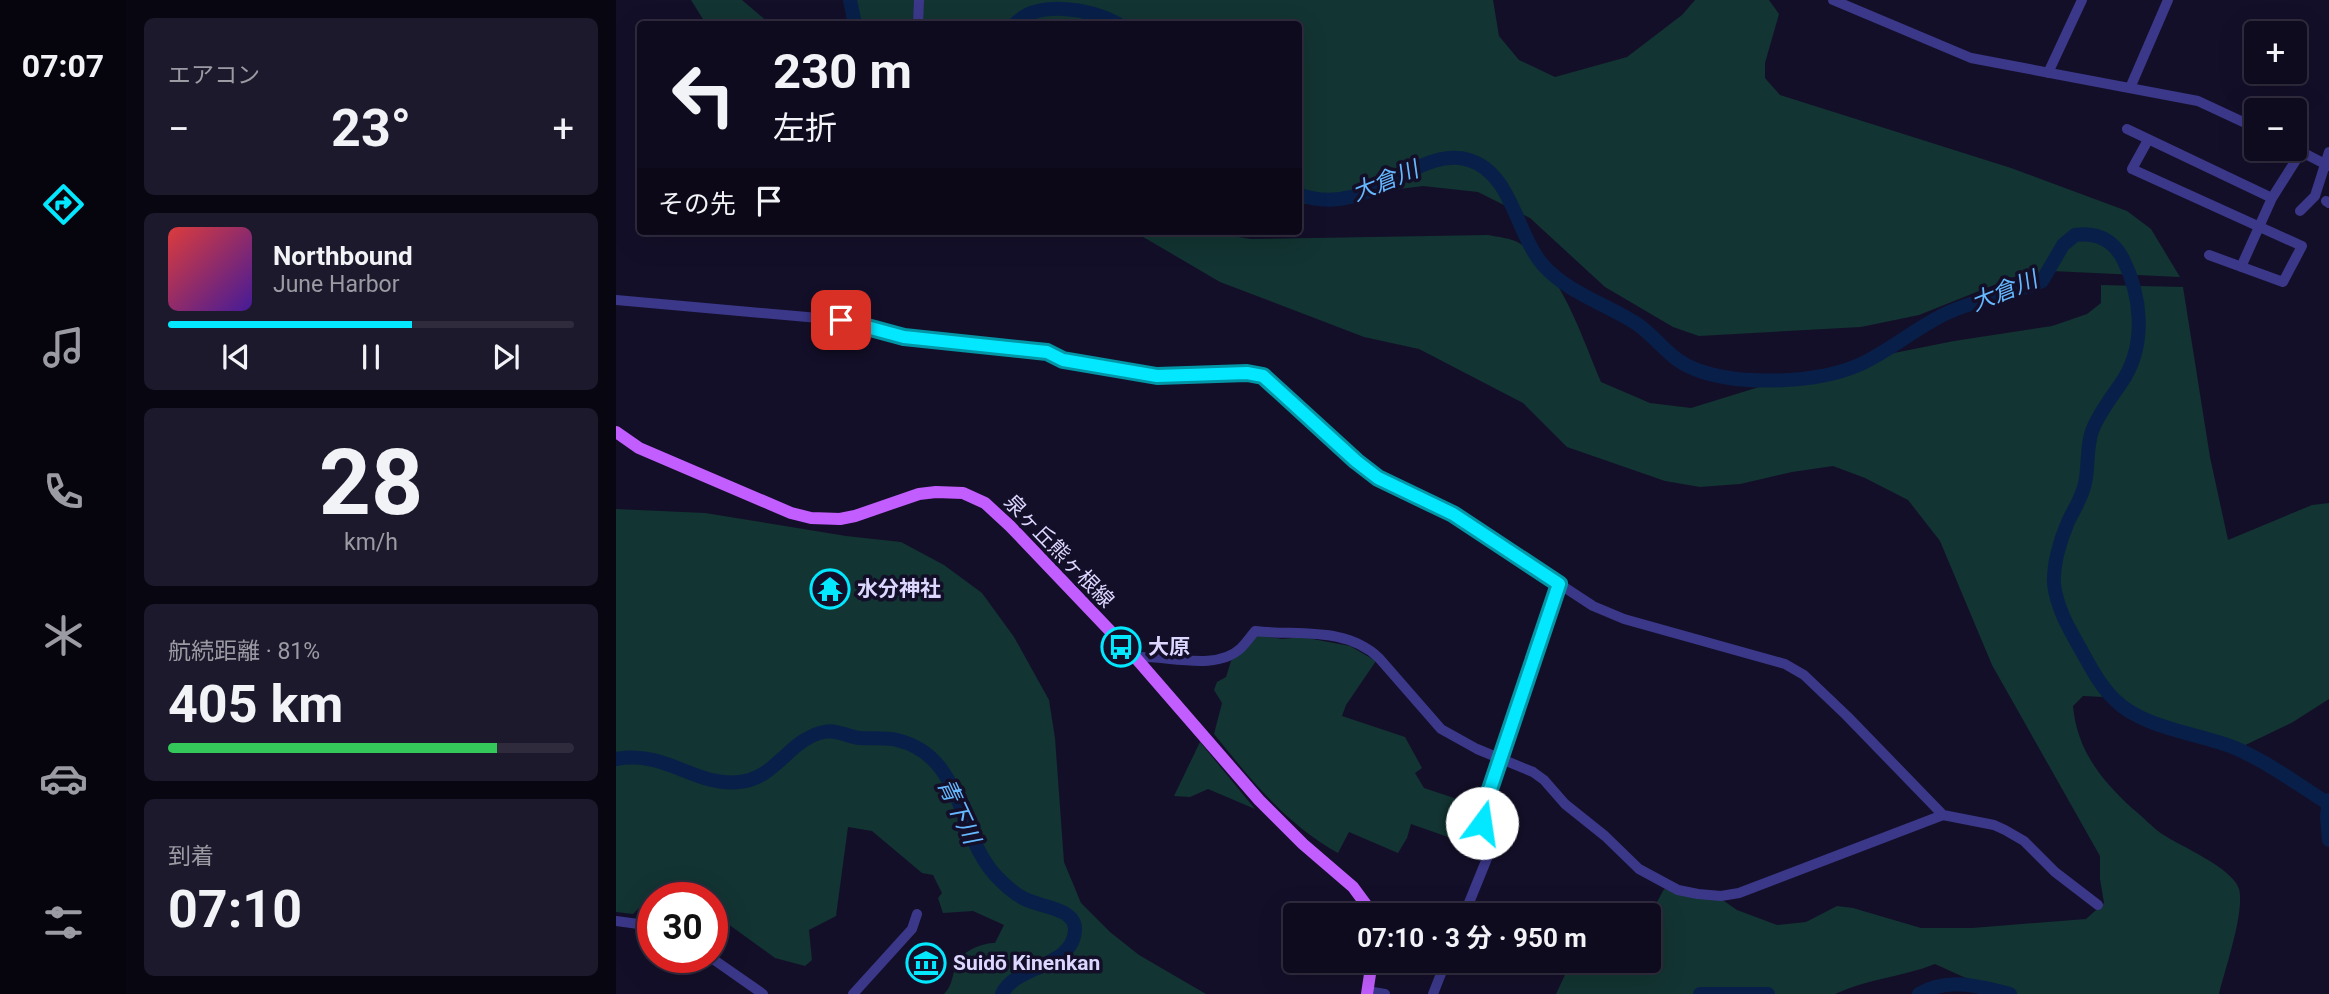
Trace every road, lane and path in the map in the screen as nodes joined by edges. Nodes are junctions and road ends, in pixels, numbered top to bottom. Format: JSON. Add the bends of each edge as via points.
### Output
{"nodes":[{"id":1,"x":919,"y":0,"type":"edge"},
{"id":2,"x":1833,"y":0,"type":"edge"},
{"id":3,"x":2082,"y":0,"type":"edge"},
{"id":4,"x":2168,"y":0,"type":"edge"},
{"id":5,"x":918,"y":21,"type":"edge"},
{"id":6,"x":2048,"y":74,"type":"junction"},
{"id":7,"x":2130,"y":88,"type":"junction"},
{"id":8,"x":2244,"y":122,"type":"edge"},
{"id":9,"x":2127,"y":129,"type":"dead end"},
{"id":10,"x":2148,"y":140,"type":"junction"},
{"id":11,"x":2329,"y":152,"type":"edge"},
{"id":12,"x":2307,"y":155,"type":"edge"},
{"id":13,"x":2292,"y":161,"type":"edge"},
{"id":14,"x":2327,"y":165,"type":"edge"},
{"id":15,"x":2272,"y":198,"type":"junction"},
{"id":16,"x":2300,"y":211,"type":"dead end"},
{"id":17,"x":2260,"y":226,"type":"junction"},
{"id":18,"x":2209,"y":255,"type":"dead end"},
{"id":19,"x":2241,"y":267,"type":"junction"},
{"id":20,"x":616,"y":300,"type":"edge"},
{"id":21,"x":616,"y":432,"type":"edge"},
{"id":22,"x":1559,"y":584,"type":"junction"},
{"id":23,"x":1135,"y":657,"type":"junction"},
{"id":24,"x":1501,"y":758,"type":"junction"},
{"id":25,"x":1943,"y":815,"type":"junction"},
{"id":26,"x":1363,"y":903,"type":"edge"},
{"id":27,"x":1469,"y":903,"type":"edge"},
{"id":28,"x":2098,"y":905,"type":"dead end"},
{"id":29,"x":917,"y":914,"type":"dead end"},
{"id":30,"x":616,"y":921,"type":"edge"},
{"id":31,"x":637,"y":924,"type":"edge"},
{"id":32,"x":728,"y":970,"type":"edge"},
{"id":33,"x":1370,"y":973,"type":"edge"},
{"id":34,"x":1441,"y":973,"type":"edge"},
{"id":35,"x":1367,"y":992,"type":"edge"},
{"id":36,"x":763,"y":994,"type":"edge"},
{"id":37,"x":853,"y":994,"type":"edge"},
{"id":38,"x":1385,"y":994,"type":"edge"},
{"id":39,"x":1433,"y":994,"type":"edge"}],
"edges":[{"from":1,"to":5,"type":"street"},
{"from":2,"to":6,"type":"street","via":[[1971,58]]},
{"from":3,"to":6,"type":"street"},
{"from":4,"to":7,"type":"street"},
{"from":6,"to":7,"type":"street"},
{"from":7,"to":8,"type":"street","via":[[2198,101]]},
{"from":9,"to":10,"type":"street"},
{"from":10,"to":15,"type":"street"},
{"from":10,"to":17,"type":"street","via":[[2132,169]]},
{"from":11,"to":14,"type":"street"},
{"from":12,"to":14,"type":"street"},
{"from":13,"to":15,"type":"street"},
{"from":14,"to":16,"type":"street","via":[[2315,196]]},
{"from":15,"to":17,"type":"street"},
{"from":17,"to":19,"type":"street"},
{"from":17,"to":19,"type":"street","via":[[2302,246],[2283,282]]},
{"from":18,"to":19,"type":"street"},
{"from":20,"to":22,"type":"street","via":[[841,320],[904,337],[1047,352],[1063,360],[1157,376],[1254,373],[1378,478],[1453,514]]},
{"from":21,"to":23,"type":"main road","name":"泉ヶ丘熊ヶ根線","via":[[639,448],[811,518],[855,516],[919,494],[954,491],[973,497],[1003,519]]},
{"from":22,"to":24,"type":"street"},
{"from":22,"to":25,"type":"street","via":[[1624,619],[1794,668]]},
{"from":23,"to":24,"type":"street","via":[[1227,657],[1241,649],[1255,631],[1348,639],[1368,648],[1441,729]]},
{"from":23,"to":26,"type":"main road","name":"泉ヶ丘熊ヶ根線","via":[[1259,800],[1353,887]]},
{"from":24,"to":25,"type":"street","via":[[1544,780],[1639,869],[1678,890],[1698,894],[1721,896],[1755,888]]},
{"from":24,"to":27,"type":"street","via":[[1481,816],[1488,856]]},
{"from":25,"to":28,"type":"street","via":[[1994,825],[2024,841]]},
{"from":29,"to":37,"type":"street","via":[[912,929]]},
{"from":30,"to":31,"type":"street"},
{"from":32,"to":36,"type":"street"},
{"from":33,"to":35,"type":"main road"},
{"from":34,"to":39,"type":"street"},
{"from":35,"to":38,"type":"street"}]}
